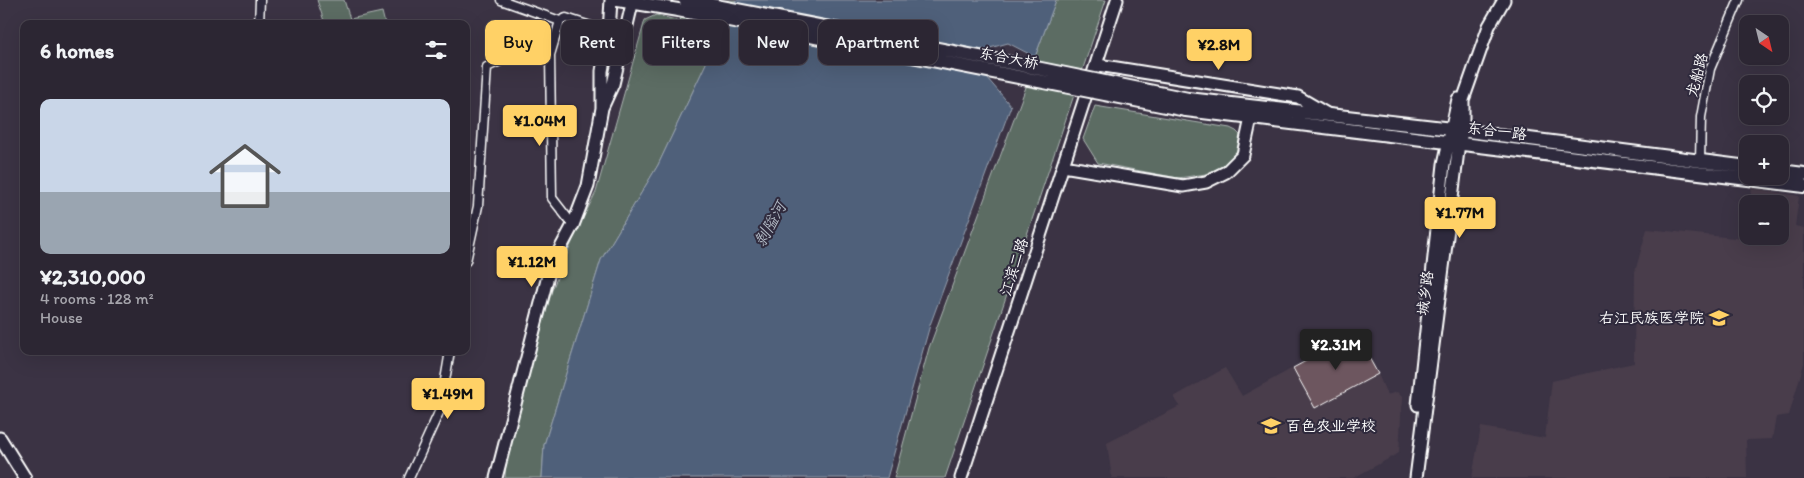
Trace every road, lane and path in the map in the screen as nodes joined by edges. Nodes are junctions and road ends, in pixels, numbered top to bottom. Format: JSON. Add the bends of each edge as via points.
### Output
{"nodes":[{"id":1,"x":260,"y":0,"type":"edge"},
{"id":2,"x":501,"y":0,"type":"edge"},
{"id":3,"x":611,"y":0,"type":"edge"},
{"id":4,"x":618,"y":0,"type":"edge"},
{"id":5,"x":1117,"y":0,"type":"edge"},
{"id":6,"x":1497,"y":0,"type":"edge"},
{"id":7,"x":1504,"y":0,"type":"edge"},
{"id":8,"x":1739,"y":0,"type":"edge"},
{"id":9,"x":637,"y":2,"type":"edge"},
{"id":10,"x":681,"y":5,"type":"edge"},
{"id":11,"x":259,"y":20,"type":"edge"},
{"id":12,"x":610,"y":20,"type":"edge"},
{"id":13,"x":560,"y":21,"type":"joint"},
{"id":14,"x":551,"y":52,"type":"edge"},
{"id":15,"x":491,"y":65,"type":"edge"},
{"id":16,"x":550,"y":65,"type":"edge"},
{"id":17,"x":603,"y":65,"type":"edge"},
{"id":18,"x":1098,"y":65,"type":"junction"},
{"id":19,"x":1187,"y":104,"type":"junction"},
{"id":20,"x":602,"y":108,"type":"junction"},
{"id":21,"x":1328,"y":115,"type":"junction"},
{"id":22,"x":1251,"y":118,"type":"junction"},
{"id":23,"x":1457,"y":130,"type":"junction"},
{"id":24,"x":1454,"y":142,"type":"junction"},
{"id":25,"x":1700,"y":160,"type":"junction"},
{"id":26,"x":1063,"y":166,"type":"junction"},
{"id":27,"x":1739,"y":166,"type":"edge"},
{"id":28,"x":1789,"y":172,"type":"edge"},
{"id":29,"x":1804,"y":174,"type":"edge"},
{"id":30,"x":1804,"y":186,"type":"edge"},
{"id":31,"x":573,"y":225,"type":"junction"},
{"id":32,"x":470,"y":243,"type":"edge"},
{"id":33,"x":449,"y":355,"type":"edge"},
{"id":34,"x":0,"y":438,"type":"edge"},
{"id":35,"x":25,"y":478,"type":"edge"},
{"id":36,"x":409,"y":478,"type":"edge"},
{"id":37,"x":496,"y":478,"type":"edge"},
{"id":38,"x":961,"y":478,"type":"edge"},
{"id":39,"x":1410,"y":478,"type":"edge"},
{"id":40,"x":1416,"y":478,"type":"edge"}],
"edges":[{"from":1,"to":11,"type":"street"},
{"from":2,"to":13,"type":"street"},
{"from":3,"to":12,"type":"main road"},
{"from":4,"to":9,"type":"main road","name":"东合大桥"},
{"from":5,"to":18,"type":"main road","name":"江滨二路"},
{"from":6,"to":23,"type":"main road","name":"城乡路","via":[[1483,24],[1458,99]]},
{"from":7,"to":23,"type":"main road","name":"城乡路","via":[[1488,26],[1463,100]]},
{"from":8,"to":25,"type":"street","name":"龙船路","via":[[1710,69],[1701,117]]},
{"from":9,"to":10,"type":"main road","name":"东合大桥"},
{"from":9,"to":20,"type":"main road"},
{"from":10,"to":19,"type":"main road","name":"东合大桥","bridge":true,"via":[[1041,68]]},
{"from":13,"to":14,"type":"street"},
{"from":15,"to":32,"type":"street","via":[[487,67],[478,206]]},
{"from":16,"to":31,"type":"street","via":[[552,198]]},
{"from":17,"to":20,"type":"main road"},
{"from":18,"to":21,"type":"main road","via":[[1298,97]]},
{"from":18,"to":26,"type":"main road","name":"江滨二路"},
{"from":19,"to":21,"type":"main road","name":"东合一路"},
{"from":19,"to":22,"type":"main road","name":"东合一路"},
{"from":20,"to":31,"type":"main road","via":[[588,186]]},
{"from":21,"to":23,"type":"main road","name":"东合一路"},
{"from":22,"to":24,"type":"main road","name":"东合一路"},
{"from":22,"to":26,"type":"main road","via":[[1243,155],[1226,172],[1206,182],[1183,186]]},
{"from":23,"to":24,"type":"main road","name":"城乡路"},
{"from":23,"to":25,"type":"main road","name":"东合一路"},
{"from":24,"to":30,"type":"main road","name":"东合一路"},
{"from":24,"to":39,"type":"main road","name":"城乡路","via":[[1443,174]]},
{"from":24,"to":40,"type":"main road","name":"城乡路"},
{"from":25,"to":27,"type":"main road","name":"东合一路"},
{"from":26,"to":38,"type":"main road","name":"江滨二路"},
{"from":28,"to":29,"type":"main road"},
{"from":31,"to":37,"type":"main road","via":[[550,268]]},
{"from":33,"to":36,"type":"street","via":[[440,410]]},
{"from":34,"to":35,"type":"main road"}]}
